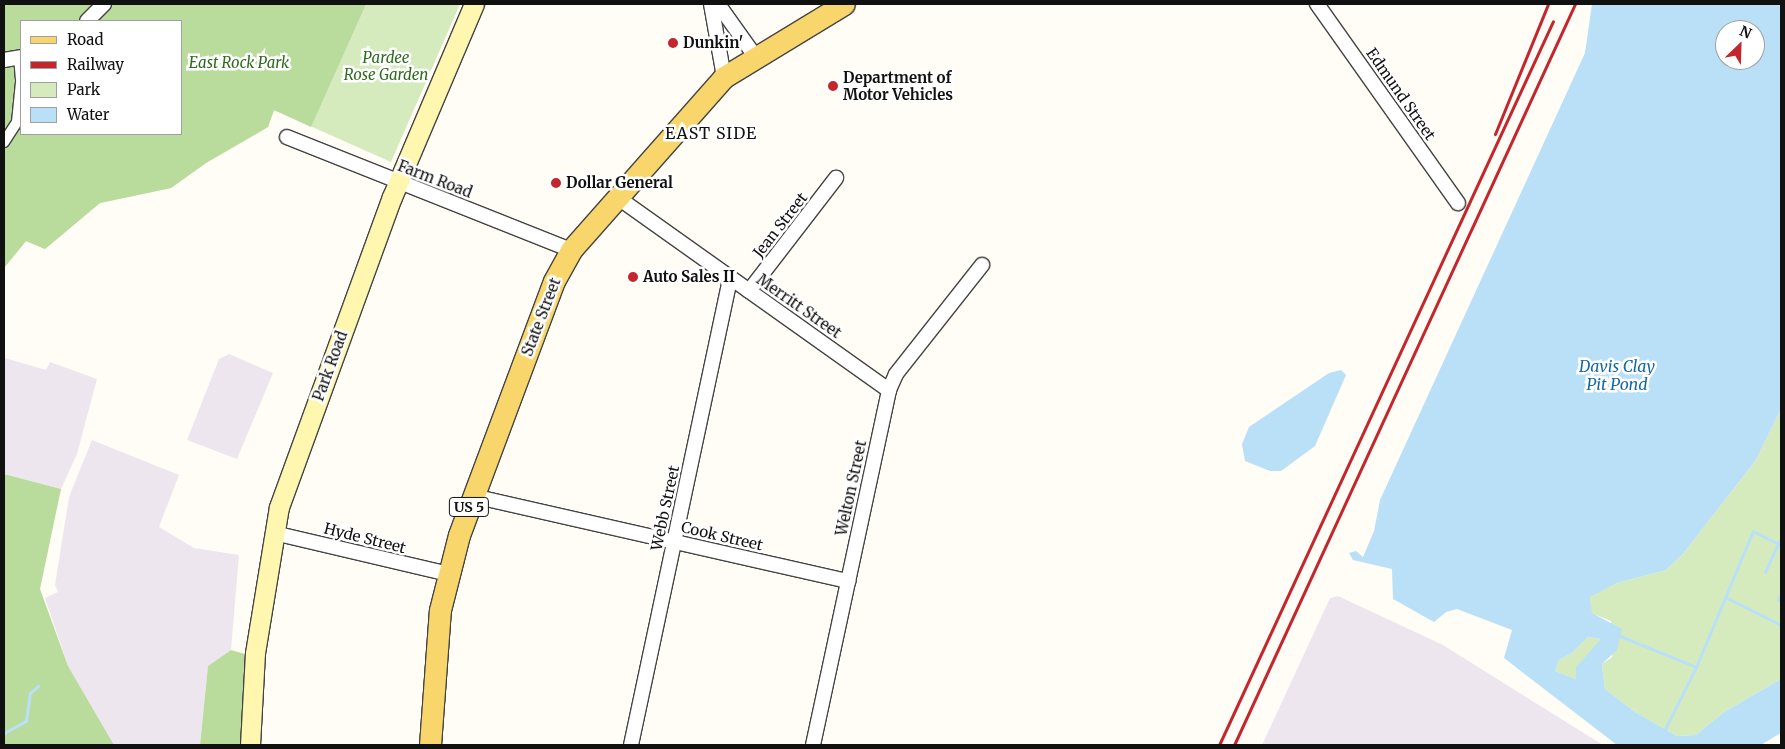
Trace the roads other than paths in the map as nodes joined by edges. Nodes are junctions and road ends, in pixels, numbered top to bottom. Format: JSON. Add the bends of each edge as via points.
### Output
{"nodes":[{"id":1,"x":104,"y":4,"type":"edge"},
{"id":2,"x":474,"y":4,"type":"edge"},
{"id":3,"x":711,"y":4,"type":"edge"},
{"id":4,"x":718,"y":4,"type":"edge"},
{"id":5,"x":844,"y":4,"type":"edge"},
{"id":6,"x":1317,"y":4,"type":"edge"},
{"id":7,"x":88,"y":20,"type":"edge"},
{"id":8,"x":755,"y":56,"type":"junction"},
{"id":9,"x":20,"y":57,"type":"edge"},
{"id":10,"x":4,"y":60,"type":"edge"},
{"id":11,"x":724,"y":77,"type":"junction"},
{"id":12,"x":20,"y":101,"type":"edge"},
{"id":13,"x":19,"y":122,"type":"edge"},
{"id":14,"x":287,"y":137,"type":"dead end"},
{"id":15,"x":4,"y":142,"type":"edge"},
{"id":16,"x":836,"y":178,"type":"dead end"},
{"id":17,"x":398,"y":182,"type":"junction"},
{"id":18,"x":617,"y":197,"type":"junction"},
{"id":19,"x":1458,"y":203,"type":"dead end"},
{"id":20,"x":571,"y":250,"type":"junction"},
{"id":21,"x":982,"y":265,"type":"dead end"},
{"id":22,"x":730,"y":278,"type":"junction"},
{"id":23,"x":749,"y":291,"type":"junction"},
{"id":24,"x":888,"y":390,"type":"junction"},
{"id":25,"x":473,"y":496,"type":"junction"},
{"id":26,"x":274,"y":533,"type":"junction"},
{"id":27,"x":675,"y":542,"type":"junction"},
{"id":28,"x":449,"y":574,"type":"junction"},
{"id":29,"x":848,"y":581,"type":"junction"},
{"id":30,"x":250,"y":745,"type":"edge"},
{"id":31,"x":430,"y":745,"type":"edge"},
{"id":32,"x":631,"y":745,"type":"edge"},
{"id":33,"x":813,"y":745,"type":"edge"}],
"edges":[{"from":1,"to":7,"type":"street"},
{"from":2,"to":17,"type":"main road","name":"Park Road"},
{"from":3,"to":11,"type":"street"},
{"from":4,"to":8,"type":"street"},
{"from":5,"to":8,"type":"main road","name":"State Street","number":"US 5"},
{"from":6,"to":19,"type":"street","name":"Edmund Street"},
{"from":8,"to":11,"type":"main road","name":"State Street","number":"US 5"},
{"from":9,"to":10,"type":"street"},
{"from":11,"to":18,"type":"main road","name":"State Street","number":"US 5"},
{"from":12,"to":13,"type":"street"},
{"from":13,"to":15,"type":"street"},
{"from":14,"to":17,"type":"street","name":"Farm Road"},
{"from":16,"to":23,"type":"street","name":"Jean Street"},
{"from":17,"to":20,"type":"street","name":"Farm Road"},
{"from":17,"to":26,"type":"main road","name":"Park Road","via":[[293,466]]},
{"from":18,"to":20,"type":"main road","name":"State Street","number":"US 5"},
{"from":18,"to":22,"type":"street","name":"Merritt Street"},
{"from":20,"to":25,"type":"main road","name":"State Street","number":"US 5","via":[[554,281]]},
{"from":21,"to":24,"type":"street","name":"Welton Street","via":[[896,374]]},
{"from":22,"to":23,"type":"street","name":"Merritt Street"},
{"from":22,"to":27,"type":"street","name":"Webb Street"},
{"from":23,"to":24,"type":"street","name":"Merritt Street"},
{"from":24,"to":29,"type":"street","name":"Welton Street"},
{"from":25,"to":27,"type":"street","name":"Cook Street"},
{"from":25,"to":28,"type":"main road","name":"State Street","number":"US 5"},
{"from":26,"to":28,"type":"street","name":"Hyde Street"},
{"from":26,"to":30,"type":"main road","name":"Park Road","via":[[255,654]]},
{"from":27,"to":29,"type":"street","name":"Cook Street"},
{"from":27,"to":32,"type":"street","name":"Webb Street"},
{"from":28,"to":31,"type":"main road","name":"State Street","number":"US 5","via":[[436,647]]},
{"from":29,"to":33,"type":"street","name":"Welton Street"}]}
